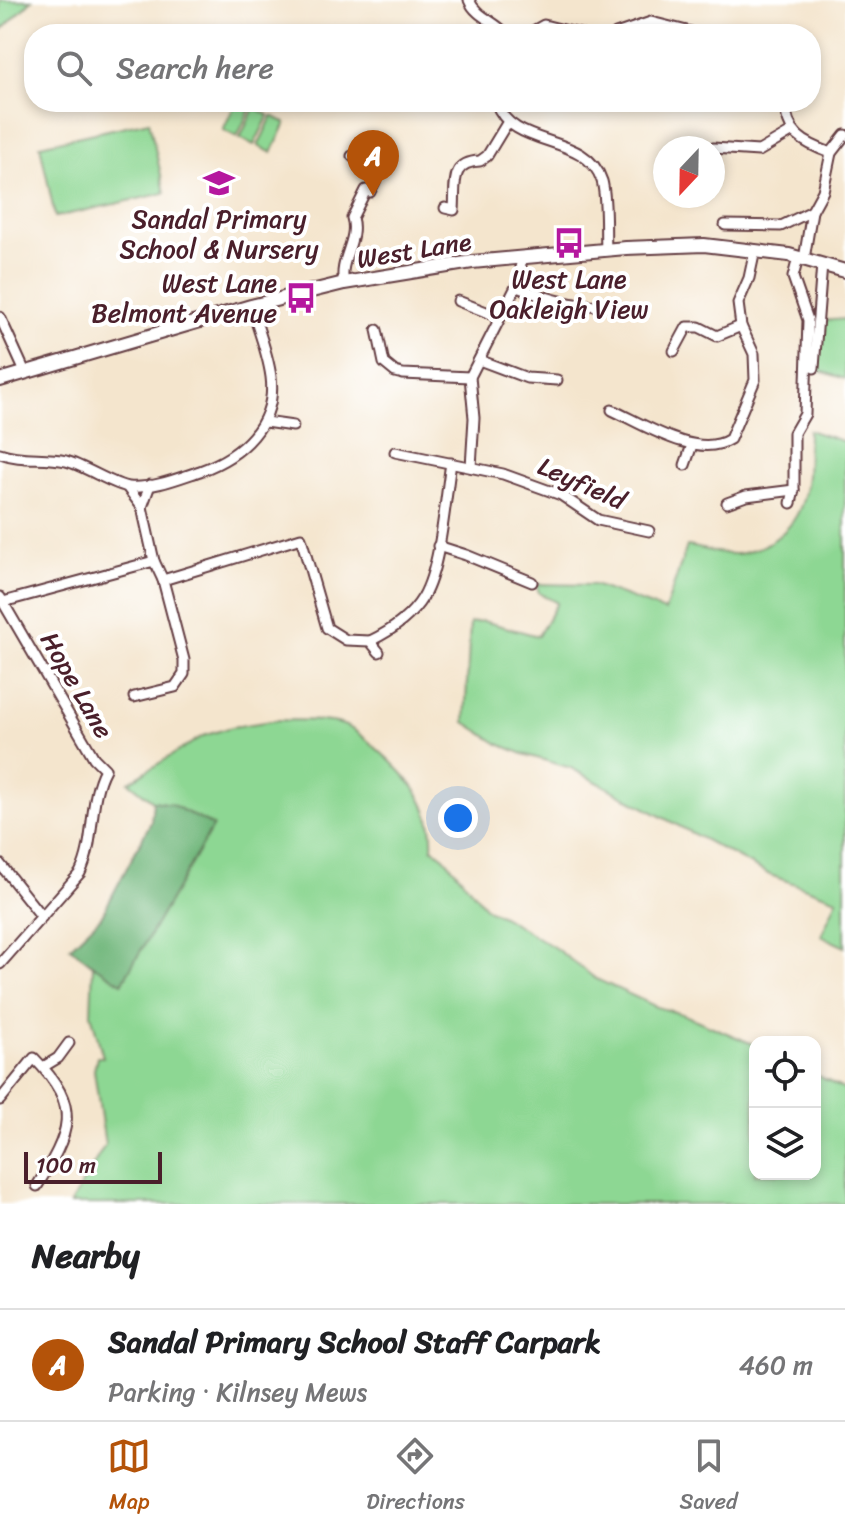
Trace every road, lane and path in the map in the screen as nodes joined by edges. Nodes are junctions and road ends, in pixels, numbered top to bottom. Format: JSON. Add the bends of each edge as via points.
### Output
{"nodes":[{"id":1,"x":469,"y":0,"type":"edge"},
{"id":2,"x":492,"y":24,"type":"edge"},
{"id":3,"x":501,"y":112,"type":"edge"},
{"id":4,"x":786,"y":112,"type":"edge"},
{"id":5,"x":507,"y":123,"type":"junction"},
{"id":6,"x":793,"y":131,"type":"junction"},
{"id":7,"x":845,"y":135,"type":"edge"},
{"id":8,"x":725,"y":149,"type":"edge"},
{"id":9,"x":831,"y":153,"type":"junction"},
{"id":10,"x":352,"y":156,"type":"dead end"},
{"id":11,"x":445,"y":208,"type":"dead end"},
{"id":12,"x":812,"y":211,"type":"junction"},
{"id":13,"x":725,"y":225,"type":"dead end"},
{"id":14,"x":606,"y":250,"type":"junction"},
{"id":15,"x":755,"y":250,"type":"junction"},
{"id":16,"x":520,"y":258,"type":"junction"},
{"id":17,"x":801,"y":258,"type":"junction"},
{"id":18,"x":822,"y":264,"type":"junction"},
{"id":19,"x":845,"y":271,"type":"edge"},
{"id":20,"x":344,"y":283,"type":"junction"},
{"id":21,"x":517,"y":287,"type":"junction"},
{"id":22,"x":458,"y":301,"type":"dead end"},
{"id":23,"x":611,"y":305,"type":"dead end"},
{"id":24,"x":251,"y":306,"type":"junction"},
{"id":25,"x":0,"y":317,"type":"edge"},
{"id":26,"x":499,"y":317,"type":"junction"},
{"id":27,"x":741,"y":326,"type":"junction"},
{"id":28,"x":377,"y":330,"type":"dead end"},
{"id":29,"x":674,"y":351,"type":"dead end"},
{"id":30,"x":479,"y":360,"type":"junction"},
{"id":31,"x":814,"y":368,"type":"dead end"},
{"id":32,"x":25,"y":372,"type":"junction"},
{"id":33,"x":470,"y":377,"type":"junction"},
{"id":34,"x":0,"y":380,"type":"edge"},
{"id":35,"x":557,"y":380,"type":"dead end"},
{"id":36,"x":612,"y":410,"type":"dead end"},
{"id":37,"x":265,"y":422,"type":"junction"},
{"id":38,"x":293,"y":426,"type":"dead end"},
{"id":39,"x":692,"y":445,"type":"junction"},
{"id":40,"x":395,"y":452,"type":"dead end"},
{"id":41,"x":0,"y":453,"type":"edge"},
{"id":42,"x":451,"y":463,"type":"junction"},
{"id":43,"x":685,"y":465,"type":"dead end"},
{"id":44,"x":471,"y":467,"type":"junction"},
{"id":45,"x":150,"y":485,"type":"junction"},
{"id":46,"x":127,"y":487,"type":"junction"},
{"id":47,"x":794,"y":490,"type":"junction"},
{"id":48,"x":727,"y":503,"type":"dead end"},
{"id":49,"x":791,"y":503,"type":"dead end"},
{"id":50,"x":142,"y":507,"type":"junction"},
{"id":51,"x":649,"y":531,"type":"dead end"},
{"id":52,"x":438,"y":546,"type":"junction"},
{"id":53,"x":154,"y":561,"type":"junction"},
{"id":54,"x":163,"y":580,"type":"junction"},
{"id":55,"x":532,"y":582,"type":"dead end"},
{"id":56,"x":2,"y":600,"type":"edge"},
{"id":57,"x":370,"y":641,"type":"junction"},
{"id":58,"x":379,"y":652,"type":"dead end"},
{"id":59,"x":134,"y":697,"type":"dead end"},
{"id":60,"x":0,"y":864,"type":"edge"},
{"id":61,"x":42,"y":917,"type":"junction"},
{"id":62,"x":0,"y":964,"type":"edge"},
{"id":63,"x":69,"y":1043,"type":"dead end"},
{"id":64,"x":43,"y":1067,"type":"junction"},
{"id":65,"x":0,"y":1100,"type":"edge"},
{"id":66,"x":37,"y":1186,"type":"dead end"}],
"edges":[{"from":1,"to":2,"type":"street"},
{"from":3,"to":5,"type":"street"},
{"from":4,"to":6,"type":"street"},
{"from":5,"to":11,"type":"street","via":[[487,156],[460,166],[454,210]]},
{"from":5,"to":14,"type":"street","via":[[571,149],[595,168],[602,182]]},
{"from":6,"to":8,"type":"street","via":[[759,151]]},
{"from":6,"to":9,"type":"street"},
{"from":7,"to":9,"type":"street"},
{"from":9,"to":12,"type":"street","via":[[823,191]]},
{"from":10,"to":20,"type":"street","via":[[381,169],[352,218],[355,228],[341,273]]},
{"from":12,"to":13,"type":"street","via":[[781,226]]},
{"from":12,"to":17,"type":"street"},
{"from":14,"to":15,"type":"street","name":"West Lane","via":[[704,245]]},
{"from":14,"to":16,"type":"street","name":"West Lane"},
{"from":15,"to":17,"type":"street","name":"West Lane"},
{"from":15,"to":27,"type":"street","via":[[738,303]]},
{"from":16,"to":20,"type":"street","name":"West Lane"},
{"from":16,"to":21,"type":"street"},
{"from":17,"to":18,"type":"street","name":"West Lane"},
{"from":17,"to":47,"type":"street","via":[[793,277],[808,320],[805,414],[794,433]]},
{"from":18,"to":19,"type":"street","name":"West Lane"},
{"from":18,"to":31,"type":"street"},
{"from":20,"to":24,"type":"street","name":"West Lane"},
{"from":21,"to":23,"type":"street","via":[[563,303]]},
{"from":21,"to":26,"type":"street"},
{"from":22,"to":26,"type":"street"},
{"from":24,"to":32,"type":"street","name":"West Lane"},
{"from":24,"to":37,"type":"street","via":[[272,378]]},
{"from":25,"to":32,"type":"street"},
{"from":26,"to":30,"type":"street"},
{"from":27,"to":29,"type":"street","via":[[717,336],[687,327]]},
{"from":27,"to":39,"type":"street","via":[[756,368],[734,433],[717,445]]},
{"from":28,"to":33,"type":"street","via":[[384,363],[395,372]]},
{"from":30,"to":33,"type":"street"},
{"from":30,"to":35,"type":"street","via":[[527,378]]},
{"from":32,"to":34,"type":"street","name":"West Lane"},
{"from":33,"to":44,"type":"street"},
{"from":36,"to":39,"type":"street"},
{"from":37,"to":38,"type":"street"},
{"from":37,"to":45,"type":"street","via":[[222,462]]},
{"from":39,"to":43,"type":"street"},
{"from":40,"to":42,"type":"street","name":"Leyfield"},
{"from":41,"to":46,"type":"street","via":[[74,463]]},
{"from":42,"to":44,"type":"street","name":"Leyfield"},
{"from":42,"to":52,"type":"street"},
{"from":44,"to":51,"type":"street","name":"Leyfield","via":[[561,495],[598,520]]},
{"from":45,"to":46,"type":"street"},
{"from":45,"to":50,"type":"street"},
{"from":46,"to":50,"type":"street"},
{"from":47,"to":48,"type":"street"},
{"from":47,"to":49,"type":"street"},
{"from":50,"to":53,"type":"street"},
{"from":52,"to":55,"type":"street"},
{"from":52,"to":57,"type":"street","via":[[423,597],[402,621]]},
{"from":53,"to":54,"type":"street"},
{"from":53,"to":56,"type":"street"},
{"from":54,"to":57,"type":"street","via":[[301,538],[327,628],[346,640]]},
{"from":54,"to":59,"type":"street","via":[[184,674],[175,687]]},
{"from":56,"to":61,"type":"street","name":"Hope Lane","via":[[105,769],[83,867]]},
{"from":57,"to":58,"type":"street"},
{"from":60,"to":61,"type":"street"},
{"from":61,"to":62,"type":"street","name":"Hope Lane"},
{"from":63,"to":64,"type":"street"},
{"from":64,"to":65,"type":"street","via":[[34,1058]]},
{"from":64,"to":66,"type":"street","via":[[62,1092],[66,1118],[59,1149]]}]}
